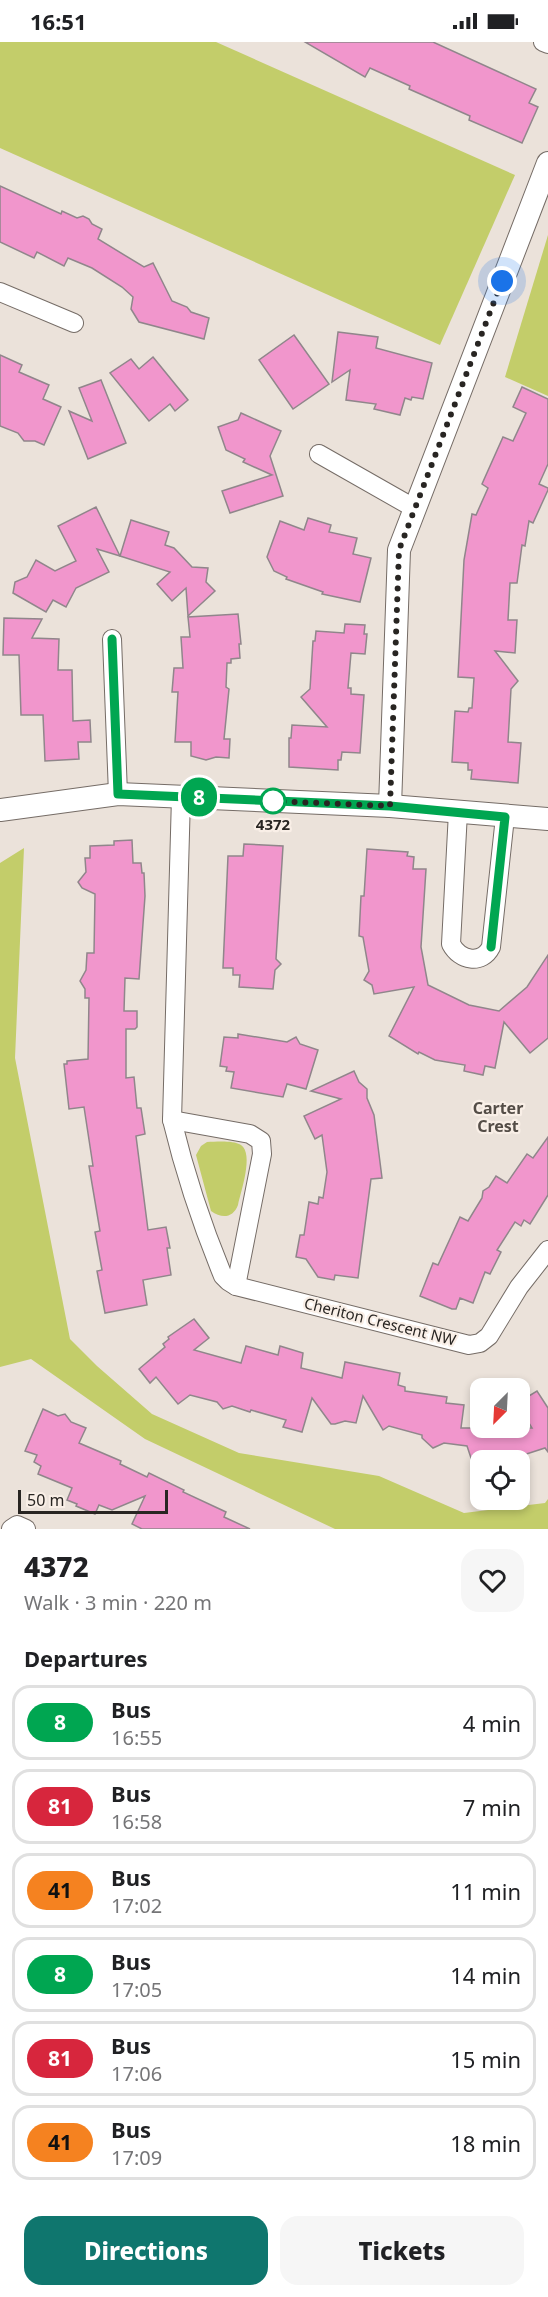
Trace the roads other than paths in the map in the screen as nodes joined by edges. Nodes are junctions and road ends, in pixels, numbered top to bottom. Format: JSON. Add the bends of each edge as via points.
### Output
{"nodes":[{"id":1,"x":543,"y":42,"type":"edge"},
{"id":2,"x":548,"y":44,"type":"edge"},
{"id":3,"x":548,"y":163,"type":"edge"},
{"id":4,"x":0,"y":292,"type":"edge"},
{"id":5,"x":74,"y":322,"type":"dead end"},
{"id":6,"x":319,"y":454,"type":"dead end"},
{"id":7,"x":414,"y":508,"type":"junction"},
{"id":8,"x":112,"y":639,"type":"dead end"},
{"id":9,"x":118,"y":794,"type":"junction"},
{"id":10,"x":181,"y":797,"type":"junction"},
{"id":11,"x":390,"y":806,"type":"junction"},
{"id":12,"x":0,"y":810,"type":"edge"},
{"id":13,"x":458,"y":812,"type":"junction"},
{"id":14,"x":505,"y":817,"type":"junction"},
{"id":15,"x":548,"y":819,"type":"edge"},
{"id":16,"x":172,"y":1120,"type":"junction"},
{"id":17,"x":548,"y":1250,"type":"edge"},
{"id":18,"x":236,"y":1286,"type":"junction"},
{"id":19,"x":11,"y":1529,"type":"edge"},
{"id":20,"x":26,"y":1529,"type":"edge"}],
"edges":[{"from":1,"to":2,"type":"street"},
{"from":3,"to":7,"type":"street"},
{"from":4,"to":5,"type":"street"},
{"from":6,"to":7,"type":"street"},
{"from":7,"to":11,"type":"street","via":[[399,550]]},
{"from":8,"to":9,"type":"street"},
{"from":9,"to":10,"type":"street"},
{"from":9,"to":12,"type":"street"},
{"from":10,"to":11,"type":"street"},
{"from":10,"to":16,"type":"street"},
{"from":11,"to":13,"type":"street"},
{"from":13,"to":14,"type":"street"},
{"from":13,"to":14,"type":"street","via":[[451,944],[469,959],[482,957],[491,947]]},
{"from":14,"to":15,"type":"street"},
{"from":16,"to":18,"type":"street","via":[[202,1226],[223,1276]]},
{"from":16,"to":18,"type":"street","via":[[250,1134],[261,1141],[262,1154]]},
{"from":17,"to":18,"type":"street","name":"Cheriton Crescent NW","via":[[489,1335],[480,1343],[469,1345]]},
{"from":19,"to":20,"type":"street","via":[[17,1525]]}]}
